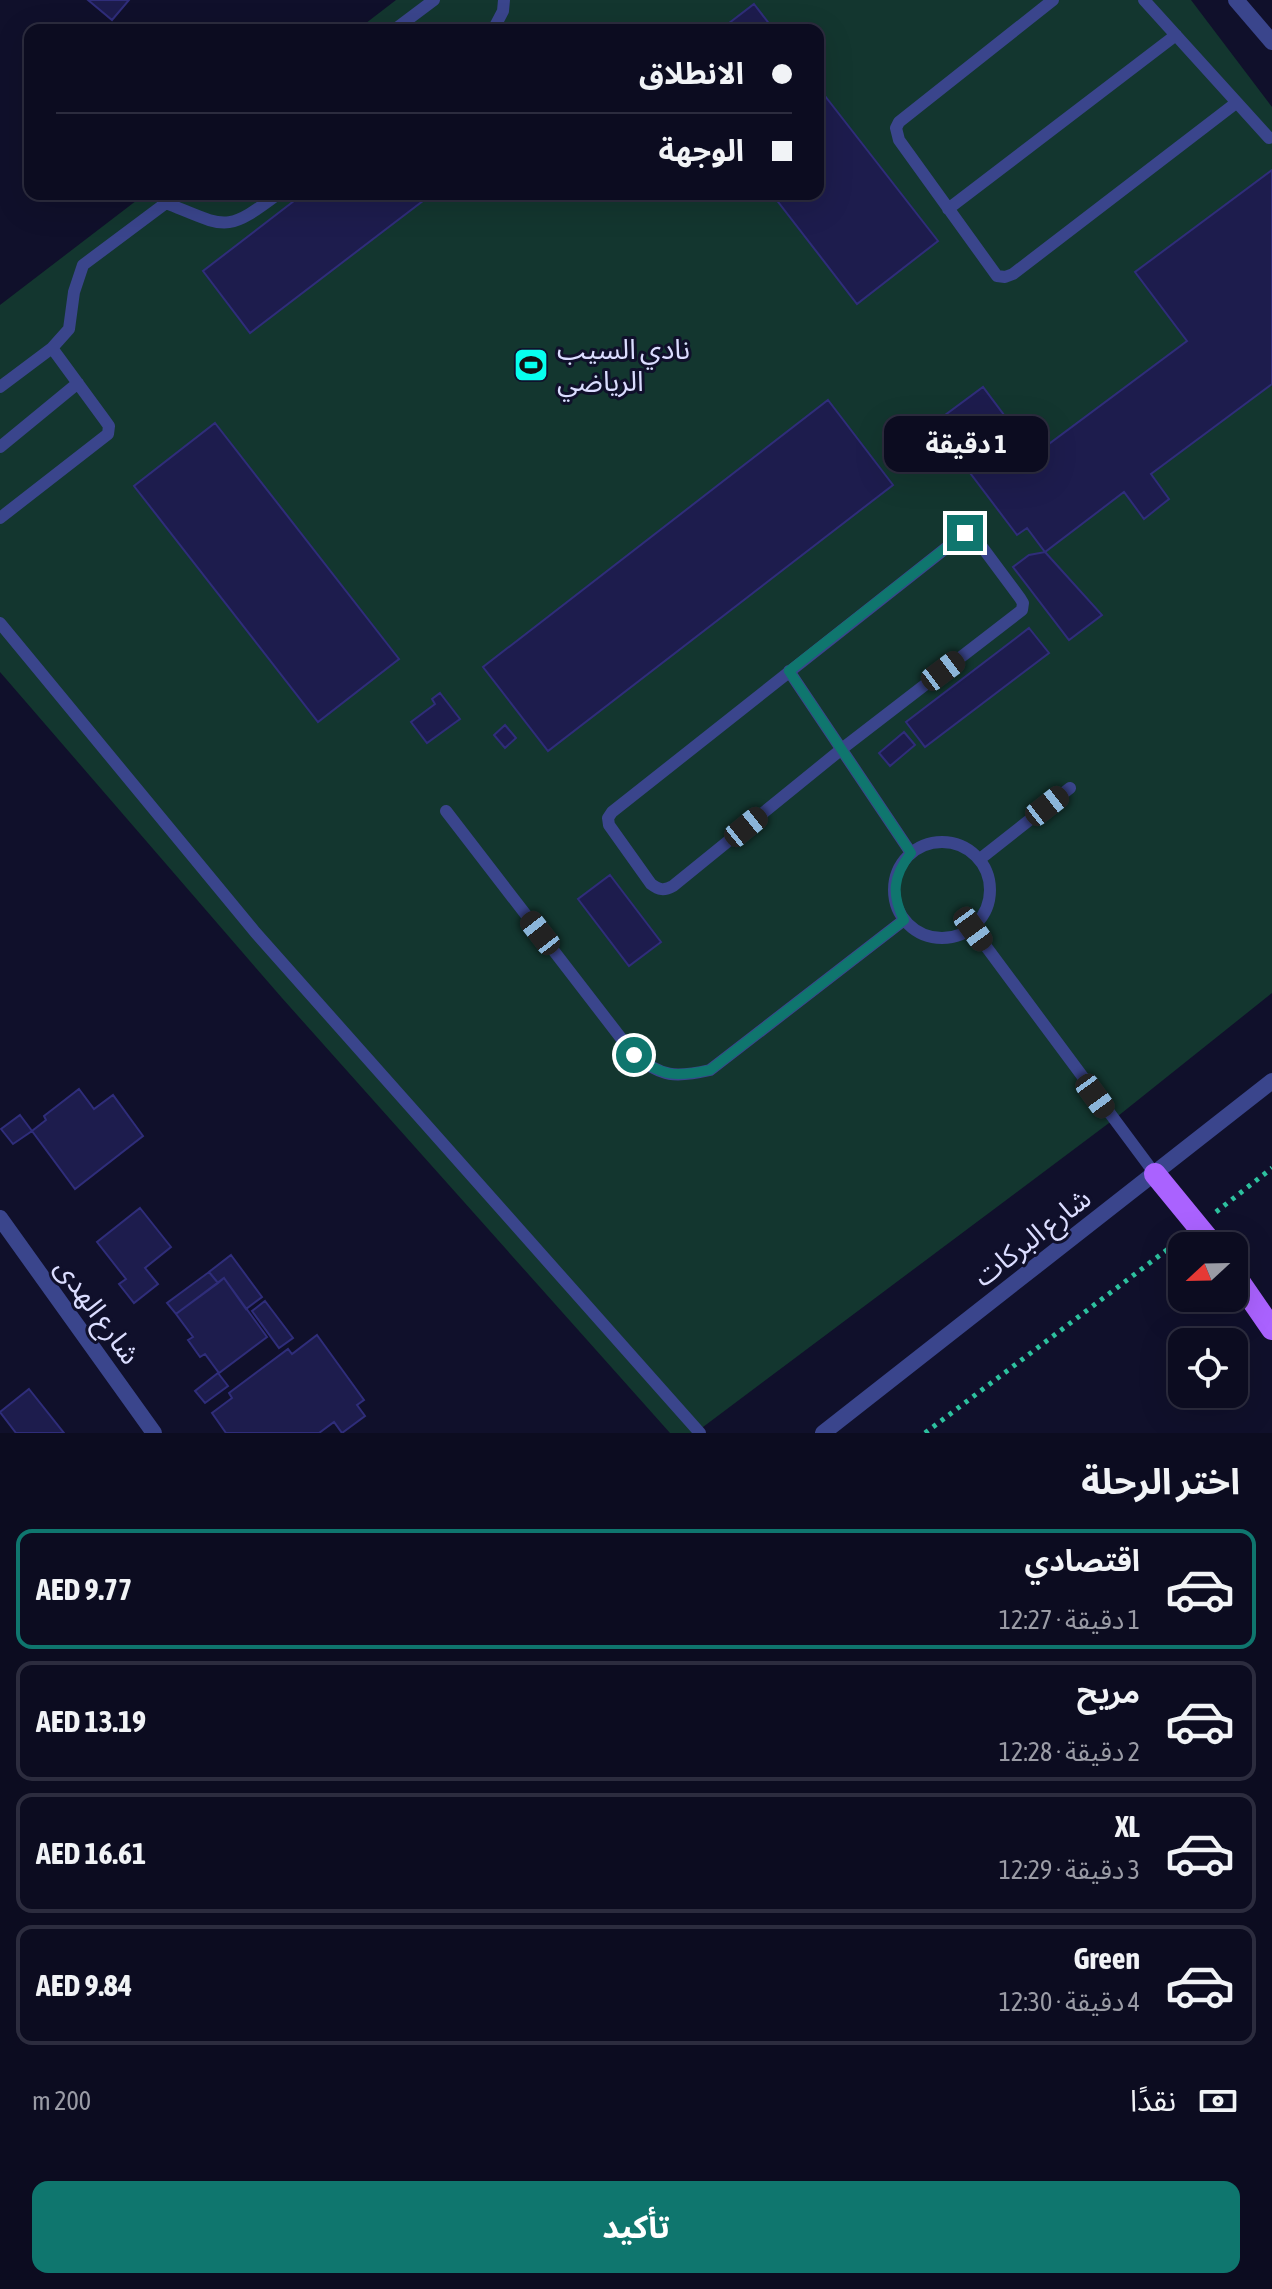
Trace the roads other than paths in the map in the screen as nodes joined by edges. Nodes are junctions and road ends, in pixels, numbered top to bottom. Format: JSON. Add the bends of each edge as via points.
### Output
{"nodes":[{"id":1,"x":434,"y":0,"type":"edge"},
{"id":2,"x":504,"y":0,"type":"edge"},
{"id":3,"x":1053,"y":0,"type":"edge"},
{"id":4,"x":1144,"y":0,"type":"edge"},
{"id":5,"x":1236,"y":0,"type":"edge"},
{"id":6,"x":402,"y":24,"type":"edge"},
{"id":7,"x":496,"y":24,"type":"edge"},
{"id":8,"x":1176,"y":35,"type":"junction"},
{"id":9,"x":1272,"y":42,"type":"edge"},
{"id":10,"x":1236,"y":103,"type":"junction"},
{"id":11,"x":1269,"y":138,"type":"dead end"},
{"id":12,"x":170,"y":200,"type":"edge"},
{"id":13,"x":270,"y":200,"type":"edge"},
{"id":14,"x":166,"y":203,"type":"junction"},
{"id":15,"x":948,"y":209,"type":"junction"},
{"id":16,"x":52,"y":348,"type":"junction"},
{"id":17,"x":78,"y":383,"type":"junction"},
{"id":18,"x":0,"y":387,"type":"edge"},
{"id":19,"x":0,"y":447,"type":"edge"},
{"id":20,"x":0,"y":518,"type":"edge"},
{"id":21,"x":0,"y":623,"type":"edge"},
{"id":22,"x":789,"y":671,"type":"junction"},
{"id":23,"x":843,"y":748,"type":"junction"},
{"id":24,"x":1070,"y":788,"type":"dead end"},
{"id":25,"x":446,"y":811,"type":"dead end"},
{"id":26,"x":911,"y":853,"type":"junction"},
{"id":27,"x":980,"y":859,"type":"junction"},
{"id":28,"x":904,"y":920,"type":"junction"},
{"id":29,"x":973,"y":929,"type":"junction"},
{"id":30,"x":1272,"y":1081,"type":"edge"},
{"id":31,"x":1155,"y":1174,"type":"junction"},
{"id":32,"x":0,"y":1218,"type":"edge"},
{"id":33,"x":1204,"y":1232,"type":"edge"},
{"id":34,"x":1248,"y":1294,"type":"edge"},
{"id":35,"x":1271,"y":1326,"type":"edge"},
{"id":36,"x":154,"y":1433,"type":"edge"},
{"id":37,"x":700,"y":1433,"type":"edge"},
{"id":38,"x":823,"y":1433,"type":"edge"}],
"edges":[{"from":1,"to":6,"type":"lane"},
{"from":2,"to":7,"type":"lane"},
{"from":3,"to":15,"type":"lane","via":[[899,122],[899,140]]},
{"from":4,"to":8,"type":"lane"},
{"from":5,"to":9,"type":"street"},
{"from":8,"to":10,"type":"lane"},
{"from":8,"to":15,"type":"lane"},
{"from":10,"to":11,"type":"lane"},
{"from":10,"to":15,"type":"lane","via":[[1005,277],[991,269]]},
{"from":12,"to":14,"type":"lane"},
{"from":13,"to":14,"type":"lane","via":[[247,217],[225,224]]},
{"from":14,"to":16,"type":"lane","via":[[83,265],[69,329]]},
{"from":16,"to":17,"type":"lane"},
{"from":16,"to":18,"type":"lane"},
{"from":17,"to":19,"type":"lane"},
{"from":17,"to":20,"type":"lane","via":[[109,426],[108,434]]},
{"from":21,"to":37,"type":"lane","via":[[255,932]]},
{"from":22,"to":23,"type":"lane"},
{"from":22,"to":23,"type":"lane","via":[[965,533],[977,536],[1020,598],[1022,610]]},
{"from":22,"to":23,"type":"lane","via":[[612,812],[609,825],[651,884],[666,890]]},
{"from":23,"to":26,"type":"lane"},
{"from":24,"to":27,"type":"lane"},
{"from":25,"to":28,"type":"lane","via":[[634,1055],[655,1071],[682,1076],[710,1070]]},
{"from":26,"to":27,"type":"lane","via":[[947,842]]},
{"from":26,"to":28,"type":"lane","via":[[894,885]]},
{"from":27,"to":29,"type":"lane","via":[[991,896]]},
{"from":28,"to":29,"type":"lane","via":[[918,933],[936,939]]},
{"from":29,"to":31,"type":"lane"},
{"from":30,"to":31,"type":"street","name":"شارع البركات"},
{"from":31,"to":33,"type":"main road"},
{"from":31,"to":38,"type":"street","name":"شارع البركات"},
{"from":32,"to":36,"type":"street","name":"شارع الهدى"},
{"from":34,"to":35,"type":"main road"}]}
